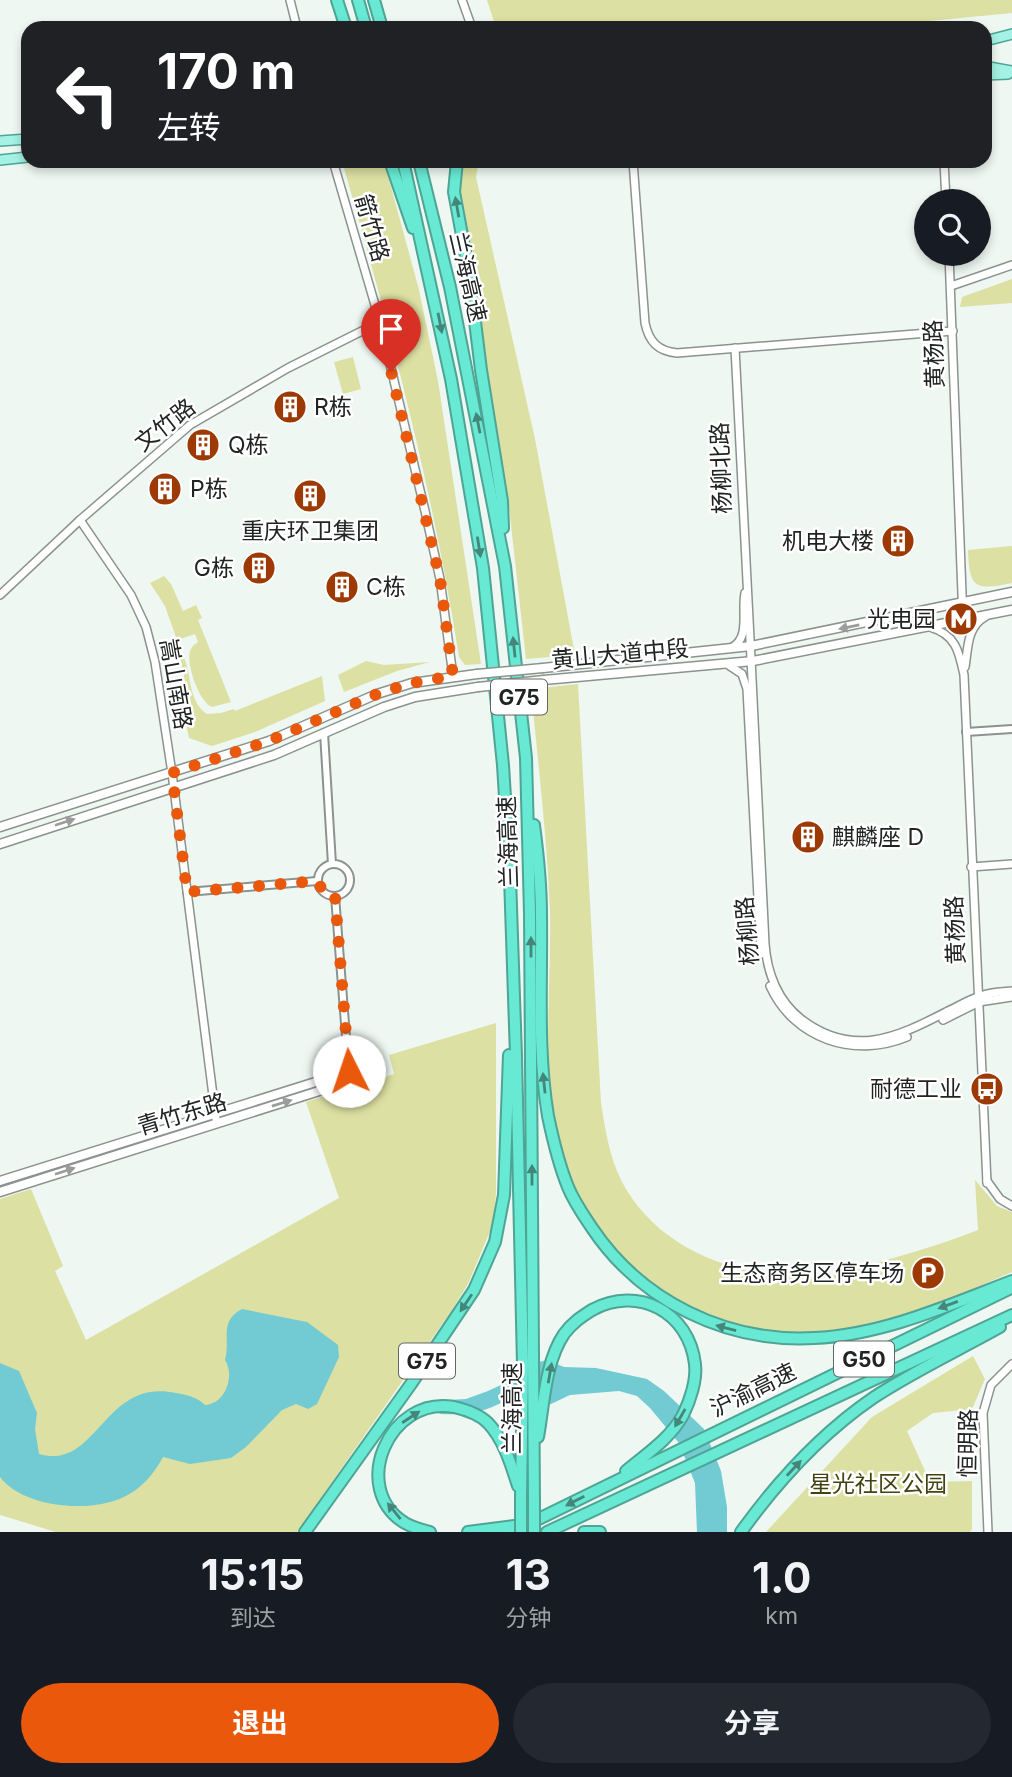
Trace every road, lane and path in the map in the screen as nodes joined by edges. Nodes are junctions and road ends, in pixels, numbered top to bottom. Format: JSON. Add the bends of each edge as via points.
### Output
{"nodes":[{"id":1,"x":290,"y":0,"type":"edge"},
{"id":2,"x":337,"y":0,"type":"edge"},
{"id":3,"x":358,"y":0,"type":"edge"},
{"id":4,"x":374,"y":0,"type":"edge"},
{"id":5,"x":463,"y":0,"type":"edge"},
{"id":6,"x":295,"y":21,"type":"edge"},
{"id":7,"x":344,"y":21,"type":"edge"},
{"id":8,"x":364,"y":21,"type":"edge"},
{"id":9,"x":380,"y":21,"type":"edge"},
{"id":10,"x":470,"y":21,"type":"edge"},
{"id":11,"x":1012,"y":33,"type":"edge"},
{"id":12,"x":992,"y":34,"type":"edge"},
{"id":13,"x":992,"y":39,"type":"edge"},
{"id":14,"x":992,"y":68,"type":"edge"},
{"id":15,"x":1012,"y":72,"type":"edge"},
{"id":16,"x":992,"y":74,"type":"edge"},
{"id":17,"x":21,"y":140,"type":"edge"},
{"id":18,"x":0,"y":141,"type":"edge"},
{"id":19,"x":21,"y":158,"type":"edge"},
{"id":20,"x":0,"y":159,"type":"edge"},
{"id":21,"x":335,"y":168,"type":"edge"},
{"id":22,"x":392,"y":168,"type":"edge"},
{"id":23,"x":405,"y":168,"type":"edge"},
{"id":24,"x":421,"y":168,"type":"edge"},
{"id":25,"x":456,"y":168,"type":"edge"},
{"id":26,"x":634,"y":168,"type":"edge"},
{"id":27,"x":944,"y":168,"type":"edge"},
{"id":28,"x":945,"y":189,"type":"edge"},
{"id":29,"x":1012,"y":265,"type":"edge"},
{"id":30,"x":950,"y":266,"type":"edge"},
{"id":31,"x":951,"y":286,"type":"junction"},
{"id":32,"x":434,"y":292,"type":"junction"},
{"id":33,"x":380,"y":322,"type":"junction"},
{"id":34,"x":953,"y":331,"type":"junction"},
{"id":35,"x":734,"y":348,"type":"junction"},
{"id":36,"x":80,"y":520,"type":"junction"},
{"id":37,"x":505,"y":566,"type":"junction"},
{"id":38,"x":746,"y":585,"type":"junction"},
{"id":39,"x":1012,"y":592,"type":"edge"},
{"id":40,"x":0,"y":595,"type":"edge"},
{"id":41,"x":962,"y":602,"type":"junction"},
{"id":42,"x":1012,"y":610,"type":"edge"},
{"id":43,"x":988,"y":615,"type":"junction"},
{"id":44,"x":963,"y":620,"type":"junction"},
{"id":45,"x":929,"y":627,"type":"junction"},
{"id":46,"x":751,"y":646,"type":"junction"},
{"id":47,"x":729,"y":649,"type":"junction"},
{"id":48,"x":752,"y":661,"type":"junction"},
{"id":49,"x":727,"y":664,"type":"junction"},
{"id":50,"x":964,"y":675,"type":"junction"},
{"id":51,"x":453,"y":676,"type":"junction"},
{"id":52,"x":1012,"y":729,"type":"edge"},
{"id":53,"x":966,"y":732,"type":"junction"},
{"id":54,"x":324,"y":733,"type":"junction"},
{"id":55,"x":526,"y":758,"type":"junction"},
{"id":56,"x":172,"y":773,"type":"junction"},
{"id":57,"x":173,"y":787,"type":"junction"},
{"id":58,"x":0,"y":827,"type":"edge"},
{"id":59,"x":0,"y":844,"type":"edge"},
{"id":60,"x":332,"y":864,"type":"junction"},
{"id":61,"x":1012,"y":864,"type":"edge"},
{"id":62,"x":971,"y":867,"type":"junction"},
{"id":63,"x":317,"y":881,"type":"junction"},
{"id":64,"x":187,"y":892,"type":"junction"},
{"id":65,"x":335,"y":896,"type":"junction"},
{"id":66,"x":513,"y":968,"type":"junction"},
{"id":67,"x":1012,"y":991,"type":"edge"},
{"id":68,"x":1012,"y":997,"type":"edge"},
{"id":69,"x":977,"y":1001,"type":"junction"},
{"id":70,"x":349,"y":1071,"type":"junction"},
{"id":71,"x":349,"y":1082,"type":"junction"},
{"id":72,"x":215,"y":1112,"type":"junction"},
{"id":73,"x":216,"y":1123,"type":"junction"},
{"id":74,"x":0,"y":1181,"type":"edge"},
{"id":75,"x":0,"y":1192,"type":"edge"},
{"id":76,"x":1012,"y":1206,"type":"edge"},
{"id":77,"x":1012,"y":1281,"type":"edge"},
{"id":78,"x":1012,"y":1288,"type":"edge"},
{"id":79,"x":1012,"y":1315,"type":"edge"},
{"id":80,"x":1012,"y":1321,"type":"edge"},
{"id":81,"x":1012,"y":1364,"type":"edge"},
{"id":82,"x":533,"y":1464,"type":"junction"},
{"id":83,"x":614,"y":1482,"type":"junction"},
{"id":84,"x":521,"y":1497,"type":"junction"},
{"id":85,"x":532,"y":1528,"type":"edge"},
{"id":86,"x":305,"y":1532,"type":"edge"},
{"id":87,"x":430,"y":1532,"type":"edge"},
{"id":88,"x":468,"y":1532,"type":"edge"},
{"id":89,"x":512,"y":1532,"type":"edge"},
{"id":90,"x":521,"y":1532,"type":"edge"},
{"id":91,"x":547,"y":1532,"type":"edge"},
{"id":92,"x":584,"y":1532,"type":"edge"},
{"id":93,"x":600,"y":1532,"type":"edge"},
{"id":94,"x":741,"y":1532,"type":"edge"},
{"id":95,"x":988,"y":1532,"type":"edge"}],
"edges":[{"from":1,"to":6,"type":"street"},
{"from":2,"to":7,"type":"highway"},
{"from":3,"to":8,"type":"highway"},
{"from":4,"to":9,"type":"highway"},
{"from":5,"to":10,"type":"street"},
{"from":11,"to":12,"type":"main road"},
{"from":11,"to":13,"type":"main road"},
{"from":14,"to":15,"type":"main road"},
{"from":15,"to":16,"type":"main road"},
{"from":17,"to":18,"type":"main road"},
{"from":19,"to":20,"type":"main road"},
{"from":21,"to":33,"type":"street","name":"箭竹路"},
{"from":22,"to":32,"type":"highway"},
{"from":23,"to":32,"type":"highway","name":"兰海高速","number":"G75"},
{"from":37,"to":24,"type":"highway","name":"兰海高速","number":"G75","one_way":true,"via":[[450,287]]},
{"from":37,"to":25,"type":"highway","one_way":true,"via":[[502,501],[454,192]]},
{"from":26,"to":35,"type":"street","via":[[648,334],[668,352]]},
{"from":27,"to":28,"type":"street"},
{"from":29,"to":31,"type":"street"},
{"from":30,"to":31,"type":"street","name":"黄杨路"},
{"from":31,"to":34,"type":"street","name":"黄杨路"},
{"from":32,"to":66,"type":"highway","name":"兰海高速","number":"G75","one_way":true,"via":[[483,568],[503,765]]},
{"from":33,"to":36,"type":"street","name":"文竹路","via":[[190,425]]},
{"from":33,"to":51,"type":"street","name":"箭竹路","via":[[440,579]]},
{"from":34,"to":35,"type":"street"},
{"from":34,"to":41,"type":"street","name":"黄杨路"},
{"from":35,"to":38,"type":"street","name":"杨柳北路"},
{"from":36,"to":40,"type":"street","name":"文竹路"},
{"from":36,"to":56,"type":"street","name":"嵩山南路","via":[[131,595],[146,627]]},
{"from":55,"to":37,"type":"highway","name":"兰海高速","number":"G75","one_way":true},
{"from":38,"to":46,"type":"street","name":"杨柳路"},
{"from":38,"to":47,"type":"street","via":[[743,636]]},
{"from":39,"to":41,"type":"main road","name":"黄山大道中段"},
{"from":41,"to":44,"type":"street","name":"黄杨路"},
{"from":41,"to":46,"type":"main road","name":"黄山大道中段","one_way":true},
{"from":42,"to":43,"type":"main road","name":"黄山大道中段"},
{"from":43,"to":44,"type":"main road","name":"黄山大道中段"},
{"from":43,"to":50,"type":"street","via":[[971,630]]},
{"from":44,"to":45,"type":"main road","name":"黄山大道中段"},
{"from":45,"to":48,"type":"main road","name":"黄山大道中段"},
{"from":45,"to":50,"type":"street","via":[[955,642]]},
{"from":46,"to":47,"type":"main road","name":"黄山大道中段"},
{"from":46,"to":48,"type":"street","name":"杨柳路"},
{"from":47,"to":51,"type":"main road","name":"黄山大道中段","bridge":true},
{"from":48,"to":49,"type":"main road","name":"黄山大道中段"},
{"from":48,"to":69,"type":"street","name":"杨柳路","via":[[765,944],[772,979],[782,998],[818,1030],[842,1039],[867,1041],[907,1032]]},
{"from":49,"to":54,"type":"main road","name":"黄山大道中段","bridge":true,"via":[[415,697]]},
{"from":49,"to":69,"type":"street","name":"杨柳路","via":[[742,674],[747,689],[761,956],[768,981],[785,1010],[827,1040],[868,1047],[895,1042]]},
{"from":50,"to":53,"type":"street","name":"黄杨路"},
{"from":51,"to":56,"type":"main road","name":"黄山大道中段","via":[[377,694],[269,741]]},
{"from":52,"to":53,"type":"street"},
{"from":53,"to":62,"type":"street","name":"黄杨路"},
{"from":54,"to":57,"type":"main road","name":"黄山大道中段","via":[[274,755]]},
{"from":54,"to":60,"type":"street"},
{"from":77,"to":55,"type":"highway","one_way":true,"via":[[870,1331],[784,1338],[717,1326],[685,1311],[653,1292],[605,1247],[569,1189],[548,1116],[541,1039],[537,842]]},
{"from":82,"to":55,"type":"highway","name":"兰海高速","number":"G75","one_way":true},
{"from":56,"to":57,"type":"street","name":"嵩山南路"},
{"from":56,"to":58,"type":"main road","name":"黄山大道中段"},
{"from":59,"to":57,"type":"main road","name":"黄山大道中段","one_way":true},
{"from":57,"to":64,"type":"street","name":"嵩山南路"},
{"from":60,"to":63,"type":"street","via":[[320,872]]},
{"from":60,"to":65,"type":"street","via":[[343,867],[350,881],[345,891]]},
{"from":61,"to":62,"type":"street"},
{"from":62,"to":69,"type":"street","name":"黄杨路"},
{"from":63,"to":64,"type":"street"},
{"from":63,"to":65,"type":"street","via":[[325,894]]},
{"from":64,"to":72,"type":"street","name":"嵩山南路"},
{"from":65,"to":70,"type":"street"},
{"from":66,"to":84,"type":"highway","via":[[523,1365]]},
{"from":66,"to":86,"type":"highway","number":"G75","one_way":true,"via":[[504,1195],[495,1242],[474,1290]]},
{"from":67,"to":69,"type":"street","name":"杨柳路"},
{"from":68,"to":69,"type":"street","name":"杨柳路"},
{"from":69,"to":76,"type":"street","name":"黄杨路","via":[[988,1183]]},
{"from":70,"to":71,"type":"street"},
{"from":70,"to":71,"type":"main road","name":"青竹东路","via":[[373,1064],[376,1073]]},
{"from":70,"to":72,"type":"main road","name":"青竹东路"},
{"from":73,"to":71,"type":"main road","name":"青竹东路","one_way":true},
{"from":72,"to":73,"type":"street","name":"嵩山南路"},
{"from":72,"to":74,"type":"main road","name":"青竹东路"},
{"from":75,"to":73,"type":"main road","name":"青竹东路","one_way":true},
{"from":78,"to":83,"type":"highway","name":"沪渝高速","number":"G50"},
{"from":79,"to":91,"type":"highway","name":"沪渝高速","number":"G50"},
{"from":94,"to":80,"type":"highway","one_way":true,"via":[[794,1467],[874,1398]]},
{"from":81,"to":95,"type":"street","name":"恒明路","via":[[991,1385],[984,1413]]},
{"from":82,"to":83,"type":"highway","one_way":true,"via":[[553,1354],[564,1334],[578,1318],[604,1303],[628,1299],[648,1303],[668,1313],[681,1327],[691,1346],[694,1379],[690,1398],[672,1432]]},
{"from":82,"to":85,"type":"highway","name":"兰海高速","bridge":true},
{"from":83,"to":85,"type":"highway","name":"沪渝高速","number":"G50","one_way":true},
{"from":87,"to":84,"type":"highway","one_way":true,"via":[[404,1522],[390,1507],[380,1491],[378,1473],[381,1451],[392,1432],[408,1416],[427,1408],[469,1410],[487,1422],[510,1460]]},
{"from":84,"to":90,"type":"highway","bridge":true},
{"from":85,"to":88,"type":"highway"},
{"from":85,"to":89,"type":"highway","name":"沪渝高速","number":"G50"},
{"from":92,"to":93,"type":"highway"}]}
